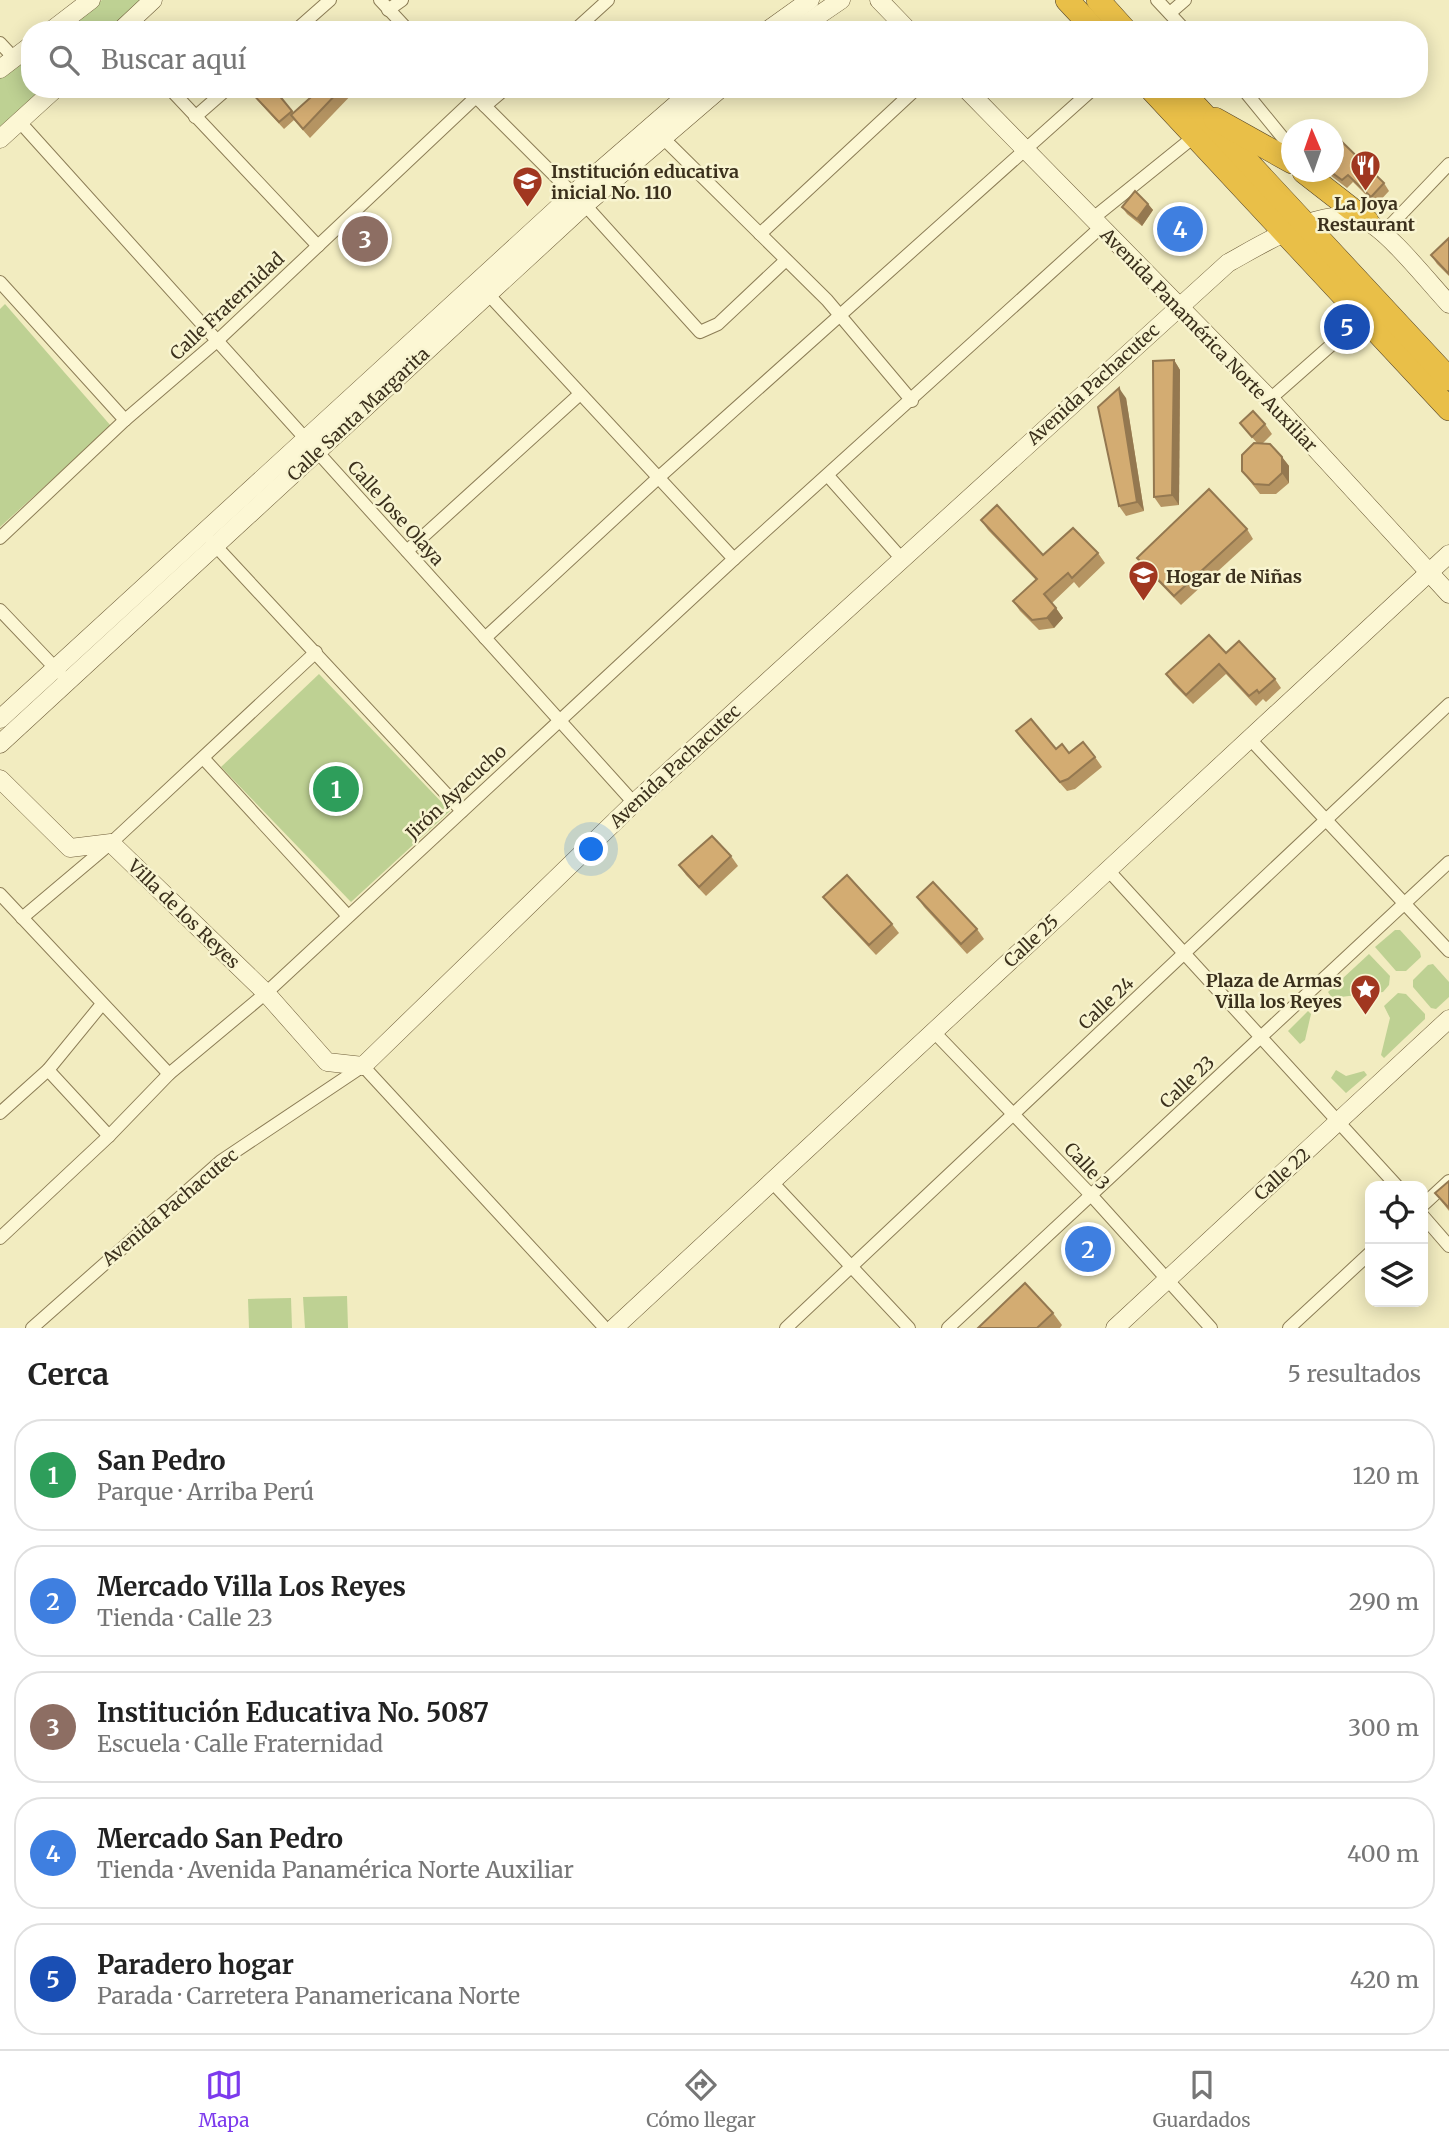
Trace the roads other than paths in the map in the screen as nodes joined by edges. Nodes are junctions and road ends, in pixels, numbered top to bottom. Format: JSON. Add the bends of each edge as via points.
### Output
{"nodes":[{"id":1,"x":91,"y":0,"type":"edge"},
{"id":2,"x":153,"y":0,"type":"edge"},
{"id":3,"x":330,"y":0,"type":"edge"},
{"id":4,"x":402,"y":0,"type":"edge"},
{"id":5,"x":608,"y":0,"type":"edge"},
{"id":6,"x":810,"y":0,"type":"edge"},
{"id":7,"x":841,"y":0,"type":"edge"},
{"id":8,"x":879,"y":0,"type":"edge"},
{"id":9,"x":1067,"y":0,"type":"edge"},
{"id":10,"x":1098,"y":0,"type":"edge"},
{"id":11,"x":1157,"y":0,"type":"edge"},
{"id":12,"x":1185,"y":0,"type":"edge"},
{"id":13,"x":384,"y":5,"type":"edge"},
{"id":14,"x":1170,"y":13,"type":"junction"},
{"id":15,"x":64,"y":21,"type":"edge"},
{"id":16,"x":131,"y":21,"type":"edge"},
{"id":17,"x":306,"y":21,"type":"edge"},
{"id":18,"x":399,"y":21,"type":"edge"},
{"id":19,"x":585,"y":21,"type":"edge"},
{"id":20,"x":781,"y":21,"type":"edge"},
{"id":21,"x":810,"y":21,"type":"edge"},
{"id":22,"x":899,"y":21,"type":"edge"},
{"id":23,"x":1087,"y":21,"type":"edge"},
{"id":24,"x":1117,"y":21,"type":"edge"},
{"id":25,"x":1177,"y":21,"type":"edge"},
{"id":26,"x":0,"y":43,"type":"edge"},
{"id":27,"x":7,"y":63,"type":"edge"},
{"id":28,"x":45,"y":98,"type":"edge"},
{"id":29,"x":178,"y":98,"type":"edge"},
{"id":30,"x":217,"y":98,"type":"edge"},
{"id":31,"x":475,"y":98,"type":"edge"},
{"id":32,"x":477,"y":98,"type":"edge"},
{"id":33,"x":685,"y":98,"type":"edge"},
{"id":34,"x":710,"y":98,"type":"edge"},
{"id":35,"x":906,"y":98,"type":"edge"},
{"id":36,"x":975,"y":98,"type":"edge"},
{"id":37,"x":1083,"y":98,"type":"edge"},
{"id":38,"x":1159,"y":98,"type":"edge"},
{"id":39,"x":1188,"y":98,"type":"edge"},
{"id":40,"x":1250,"y":98,"type":"edge"},
{"id":41,"x":1200,"y":111,"type":"junction"},
{"id":42,"x":195,"y":117,"type":"junction"},
{"id":43,"x":19,"y":121,"type":"junction"},
{"id":44,"x":1195,"y":136,"type":"junction"},
{"id":45,"x":1281,"y":136,"type":"edge"},
{"id":46,"x":663,"y":138,"type":"junction"},
{"id":47,"x":0,"y":139,"type":"edge"},
{"id":48,"x":1024,"y":149,"type":"junction"},
{"id":49,"x":1281,"y":156,"type":"edge"},
{"id":50,"x":1449,"y":164,"type":"edge"},
{"id":51,"x":1319,"y":182,"type":"edge"},
{"id":52,"x":579,"y":200,"type":"junction"},
{"id":53,"x":1096,"y":223,"type":"junction"},
{"id":54,"x":1375,"y":227,"type":"junction"},
{"id":55,"x":1296,"y":229,"type":"junction"},
{"id":56,"x":760,"y":234,"type":"junction"},
{"id":57,"x":318,"y":246,"type":"junction"},
{"id":58,"x":786,"y":260,"type":"junction"},
{"id":59,"x":1,"y":286,"type":"edge"},
{"id":60,"x":488,"y":294,"type":"junction"},
{"id":61,"x":1449,"y":304,"type":"edge"},
{"id":62,"x":1177,"y":307,"type":"junction"},
{"id":63,"x":839,"y":315,"type":"junction"},
{"id":64,"x":1346,"y":332,"type":"dead end"},
{"id":65,"x":217,"y":341,"type":"junction"},
{"id":66,"x":1449,"y":379,"type":"edge"},
{"id":67,"x":580,"y":394,"type":"junction"},
{"id":68,"x":1270,"y":399,"type":"junction"},
{"id":69,"x":912,"y":401,"type":"junction"},
{"id":70,"x":1449,"y":409,"type":"edge"},
{"id":71,"x":125,"y":420,"type":"junction"},
{"id":72,"x":312,"y":446,"type":"junction"},
{"id":73,"x":829,"y":477,"type":"junction"},
{"id":74,"x":658,"y":478,"type":"junction"},
{"id":75,"x":204,"y":534,"type":"junction"},
{"id":76,"x":0,"y":538,"type":"edge"},
{"id":77,"x":216,"y":547,"type":"junction"},
{"id":78,"x":407,"y":551,"type":"junction"},
{"id":79,"x":1449,"y":554,"type":"edge"},
{"id":80,"x":901,"y":558,"type":"junction"},
{"id":81,"x":734,"y":559,"type":"junction"},
{"id":82,"x":1429,"y":573,"type":"junction"},
{"id":83,"x":1449,"y":594,"type":"edge"},
{"id":84,"x":0,"y":610,"type":"edge"},
{"id":85,"x":485,"y":638,"type":"junction"},
{"id":86,"x":316,"y":652,"type":"junction"},
{"id":87,"x":62,"y":676,"type":"junction"},
{"id":88,"x":1449,"y":704,"type":"edge"},
{"id":89,"x":0,"y":719,"type":"edge"},
{"id":90,"x":559,"y":721,"type":"junction"},
{"id":91,"x":1250,"y":739,"type":"junction"},
{"id":92,"x":0,"y":744,"type":"edge"},
{"id":93,"x":204,"y":759,"type":"junction"},
{"id":94,"x":0,"y":779,"type":"edge"},
{"id":95,"x":634,"y":803,"type":"junction"},
{"id":96,"x":462,"y":811,"type":"junction"},
{"id":97,"x":1326,"y":820,"type":"junction"},
{"id":98,"x":111,"y":843,"type":"junction"},
{"id":99,"x":1449,"y":862,"type":"edge"},
{"id":100,"x":1108,"y":870,"type":"junction"},
{"id":101,"x":0,"y":894,"type":"edge"},
{"id":102,"x":1404,"y":904,"type":"junction"},
{"id":103,"x":348,"y":916,"type":"junction"},
{"id":104,"x":22,"y":918,"type":"junction"},
{"id":105,"x":1449,"y":951,"type":"edge"},
{"id":106,"x":1184,"y":953,"type":"junction"},
{"id":107,"x":266,"y":993,"type":"junction"},
{"id":108,"x":102,"y":1004,"type":"junction"},
{"id":109,"x":1449,"y":1019,"type":"edge"},
{"id":110,"x":934,"y":1032,"type":"junction"},
{"id":111,"x":1261,"y":1037,"type":"junction"},
{"id":112,"x":363,"y":1066,"type":"junction"},
{"id":113,"x":48,"y":1070,"type":"junction"},
{"id":114,"x":169,"y":1074,"type":"junction"},
{"id":115,"x":0,"y":1113,"type":"edge"},
{"id":116,"x":1013,"y":1114,"type":"junction"},
{"id":117,"x":1339,"y":1121,"type":"junction"},
{"id":118,"x":109,"y":1136,"type":"junction"},
{"id":119,"x":771,"y":1181,"type":"junction"},
{"id":120,"x":1392,"y":1181,"type":"edge"},
{"id":121,"x":1449,"y":1181,"type":"edge"},
{"id":122,"x":1091,"y":1195,"type":"junction"},
{"id":123,"x":1428,"y":1200,"type":"edge"},
{"id":124,"x":1428,"y":1222,"type":"edge"},
{"id":125,"x":0,"y":1238,"type":"edge"},
{"id":126,"x":1449,"y":1246,"type":"edge"},
{"id":127,"x":1365,"y":1258,"type":"edge"},
{"id":128,"x":851,"y":1267,"type":"junction"},
{"id":129,"x":1166,"y":1281,"type":"junction"},
{"id":130,"x":32,"y":1328,"type":"edge"},
{"id":131,"x":605,"y":1328,"type":"edge"},
{"id":132,"x":614,"y":1328,"type":"edge"},
{"id":133,"x":786,"y":1328,"type":"edge"},
{"id":134,"x":909,"y":1328,"type":"edge"},
{"id":135,"x":948,"y":1328,"type":"edge"},
{"id":136,"x":1115,"y":1328,"type":"edge"},
{"id":137,"x":1211,"y":1328,"type":"edge"},
{"id":138,"x":1289,"y":1328,"type":"edge"}],
"edges":[{"from":1,"to":15,"type":"main road"},
{"from":2,"to":16,"type":"main road"},
{"from":3,"to":17,"type":"street"},
{"from":4,"to":13,"type":"street"},
{"from":5,"to":19,"type":"street"},
{"from":6,"to":20,"type":"main road"},
{"from":7,"to":21,"type":"main road"},
{"from":8,"to":22,"type":"main road"},
{"from":9,"to":23,"type":"highway"},
{"from":10,"to":24,"type":"highway"},
{"from":11,"to":14,"type":"street"},
{"from":12,"to":14,"type":"street"},
{"from":13,"to":18,"type":"street"},
{"from":14,"to":25,"type":"street"},
{"from":26,"to":27,"type":"street"},
{"from":28,"to":43,"type":"main road"},
{"from":29,"to":42,"type":"street"},
{"from":30,"to":42,"type":"street"},
{"from":31,"to":57,"type":"street","name":"Calle Fraternidad"},
{"from":32,"to":52,"type":"street"},
{"from":33,"to":52,"type":"main road","name":"Calle Santa Margarita"},
{"from":34,"to":46,"type":"main road","name":"Calle Santa Margarita"},
{"from":35,"to":56,"type":"street"},
{"from":36,"to":48,"type":"main road","name":"Avenida Panamérica Norte Auxiliar"},
{"from":37,"to":48,"type":"street"},
{"from":38,"to":44,"type":"highway"},
{"from":39,"to":41,"type":"highway"},
{"from":40,"to":45,"type":"street"},
{"from":41,"to":49,"type":"highway"},
{"from":41,"to":55,"type":"highway"},
{"from":42,"to":57,"type":"street"},
{"from":43,"to":47,"type":"main road"},
{"from":43,"to":65,"type":"street","name":"Calle Jose Olaya"},
{"from":44,"to":53,"type":"street","name":"Jirón Ayacucho"},
{"from":44,"to":55,"type":"highway"},
{"from":46,"to":52,"type":"main road","name":"Calle Santa Margarita"},
{"from":46,"to":56,"type":"street"},
{"from":48,"to":53,"type":"main road","name":"Avenida Panamérica Norte Auxiliar"},
{"from":48,"to":63,"type":"street"},
{"from":50,"to":54,"type":"street"},
{"from":51,"to":54,"type":"highway"},
{"from":52,"to":58,"type":"street","via":[[700,332],[718,324]]},
{"from":52,"to":60,"type":"main road","name":"Calle Santa Margarita"},
{"from":52,"to":72,"type":"main road","name":"Calle Santa Margarita"},
{"from":53,"to":62,"type":"main road","name":"Avenida Panamérica Norte Auxiliar"},
{"from":53,"to":69,"type":"street","name":"Jirón Ayacucho"},
{"from":54,"to":55,"type":"main road","name":"Avenida Pachacutec","via":[[1335,216]]},
{"from":54,"to":61,"type":"main road"},
{"from":55,"to":62,"type":"main road","name":"Avenida Pachacutec","via":[[1228,263]]},
{"from":55,"to":66,"type":"highway"},
{"from":55,"to":70,"type":"highway"},
{"from":56,"to":58,"type":"street"},
{"from":57,"to":65,"type":"street","name":"Calle Fraternidad"},
{"from":58,"to":63,"type":"street"},
{"from":59,"to":71,"type":"street"},
{"from":60,"to":67,"type":"street"},
{"from":60,"to":72,"type":"main road","name":"Calle Santa Margarita"},
{"from":62,"to":68,"type":"main road","name":"Avenida Panamérica Norte Auxiliar"},
{"from":62,"to":80,"type":"main road","name":"Avenida Pachacutec"},
{"from":63,"to":69,"type":"street"},
{"from":63,"to":74,"type":"street"},
{"from":64,"to":68,"type":"street"},
{"from":65,"to":71,"type":"street","name":"Calle Fraternidad"},
{"from":65,"to":72,"type":"street","name":"Calle Jose Olaya"},
{"from":67,"to":74,"type":"street"},
{"from":67,"to":78,"type":"street"},
{"from":68,"to":82,"type":"main road","name":"Avenida Panamérica Norte Auxiliar"},
{"from":69,"to":73,"type":"street","name":"Jirón Ayacucho"},
{"from":71,"to":76,"type":"street","name":"Calle Fraternidad"},
{"from":72,"to":75,"type":"main road","name":"Calle Santa Margarita"},
{"from":72,"to":77,"type":"main road","name":"Calle Santa Margarita"},
{"from":72,"to":78,"type":"street","name":"Calle Jose Olaya"},
{"from":73,"to":80,"type":"street"},
{"from":73,"to":81,"type":"street","name":"Jirón Ayacucho"},
{"from":74,"to":81,"type":"street"},
{"from":74,"to":85,"type":"street"},
{"from":75,"to":77,"type":"street"},
{"from":75,"to":87,"type":"main road","name":"Calle Santa Margarita"},
{"from":77,"to":86,"type":"street"},
{"from":77,"to":87,"type":"main road","name":"Calle Santa Margarita"},
{"from":78,"to":85,"type":"street","name":"Calle Jose Olaya"},
{"from":79,"to":82,"type":"main road","name":"Calle 25"},
{"from":80,"to":95,"type":"main road","name":"Avenida Pachacutec"},
{"from":81,"to":90,"type":"street","name":"Jirón Ayacucho"},
{"from":82,"to":83,"type":"main road","name":"Avenida Panamérica Norte Auxiliar"},
{"from":82,"to":91,"type":"main road","name":"Calle 25"},
{"from":84,"to":87,"type":"street"},
{"from":85,"to":90,"type":"street","name":"Calle Jose Olaya"},
{"from":86,"to":93,"type":"street"},
{"from":86,"to":96,"type":"street"},
{"from":87,"to":89,"type":"main road","name":"Calle Santa Margarita"},
{"from":87,"to":92,"type":"main road","name":"Calle Santa Margarita"},
{"from":88,"to":97,"type":"street","name":"Calle 24"},
{"from":90,"to":95,"type":"street","name":"Calle Jose Olaya"},
{"from":90,"to":96,"type":"street","name":"Jirón Ayacucho"},
{"from":91,"to":97,"type":"street"},
{"from":91,"to":100,"type":"main road","name":"Calle 25"},
{"from":93,"to":98,"type":"street"},
{"from":93,"to":103,"type":"street"},
{"from":94,"to":98,"type":"main road","via":[[70,848]]},
{"from":95,"to":112,"type":"main road","name":"Avenida Pachacutec"},
{"from":96,"to":103,"type":"street","name":"Jirón Ayacucho"},
{"from":97,"to":102,"type":"street"},
{"from":97,"to":106,"type":"street","name":"Calle 24"},
{"from":98,"to":104,"type":"street"},
{"from":98,"to":107,"type":"main road","name":"Villa de los Reyes"},
{"from":99,"to":102,"type":"street","name":"Calle 23"},
{"from":100,"to":106,"type":"street"},
{"from":100,"to":110,"type":"main road","name":"Calle 25"},
{"from":101,"to":104,"type":"street"},
{"from":102,"to":105,"type":"street"},
{"from":102,"to":111,"type":"street","name":"Calle 23"},
{"from":103,"to":107,"type":"street","name":"Jirón Ayacucho"},
{"from":104,"to":108,"type":"street"},
{"from":106,"to":111,"type":"street"},
{"from":106,"to":116,"type":"street","name":"Calle 24"},
{"from":107,"to":112,"type":"main road","name":"Villa de los Reyes","via":[[327,1062]]},
{"from":107,"to":114,"type":"street","name":"Jirón Ayacucho"},
{"from":108,"to":113,"type":"street"},
{"from":108,"to":114,"type":"street"},
{"from":109,"to":117,"type":"main road","name":"Calle 22"},
{"from":110,"to":116,"type":"street","name":"Calle 3"},
{"from":110,"to":119,"type":"main road","name":"Calle 25"},
{"from":111,"to":117,"type":"street"},
{"from":111,"to":122,"type":"street","name":"Calle 23"},
{"from":112,"to":130,"type":"street","name":"Avenida Pachacutec","via":[[221,1161]]},
{"from":112,"to":131,"type":"street"},
{"from":113,"to":115,"type":"street"},
{"from":113,"to":118,"type":"street"},
{"from":114,"to":118,"type":"street","name":"Jirón Ayacucho"},
{"from":116,"to":122,"type":"street","name":"Calle 3"},
{"from":116,"to":128,"type":"street","name":"Calle 24"},
{"from":117,"to":120,"type":"street"},
{"from":117,"to":129,"type":"main road","name":"Calle 22"},
{"from":118,"to":125,"type":"street","name":"Jirón Ayacucho"},
{"from":119,"to":128,"type":"street"},
{"from":119,"to":132,"type":"main road","name":"Calle 25"},
{"from":121,"to":123,"type":"street"},
{"from":122,"to":129,"type":"street","name":"Calle 3"},
{"from":122,"to":135,"type":"street","name":"Calle 23"},
{"from":124,"to":126,"type":"street"},
{"from":127,"to":138,"type":"street"},
{"from":128,"to":133,"type":"street","name":"Calle 24"},
{"from":128,"to":134,"type":"street"},
{"from":129,"to":136,"type":"main road","name":"Calle 22"},
{"from":129,"to":137,"type":"street","name":"Calle 3"}]}
